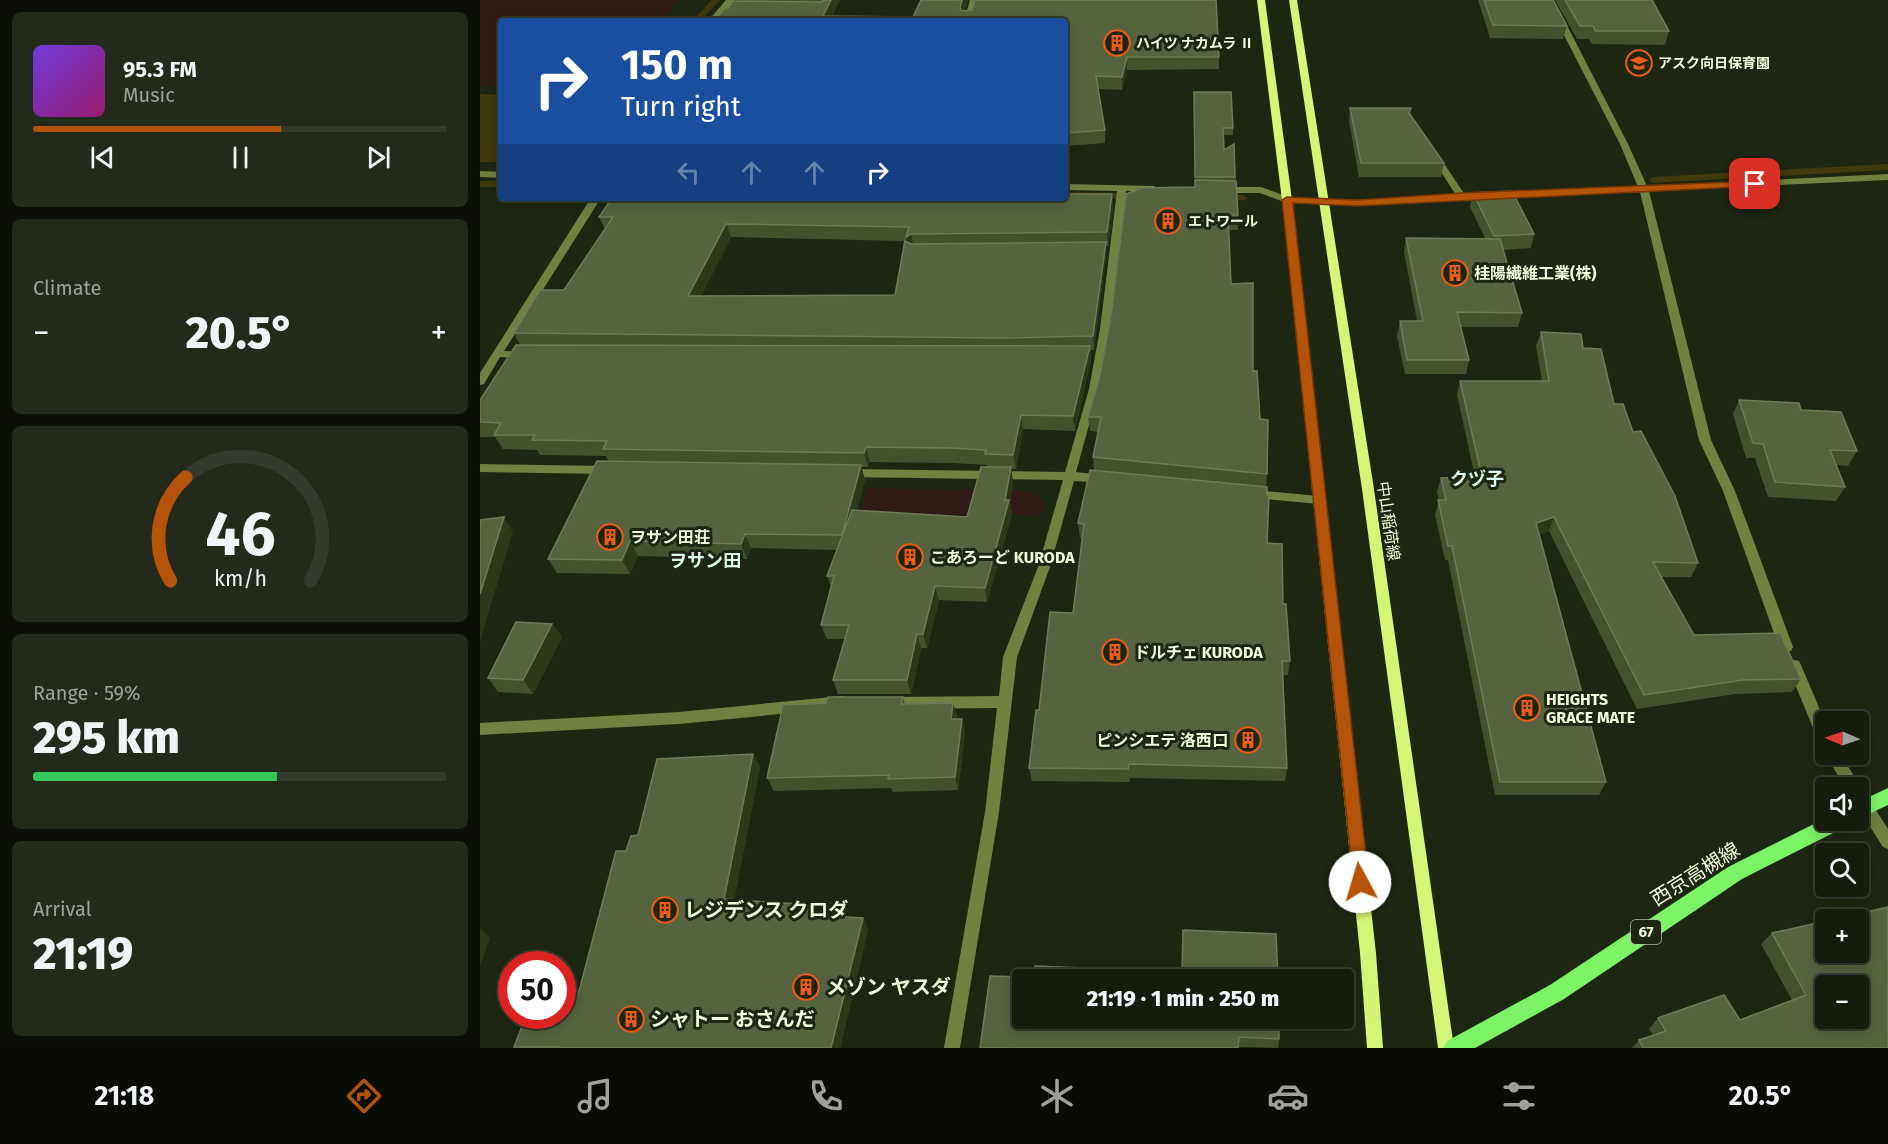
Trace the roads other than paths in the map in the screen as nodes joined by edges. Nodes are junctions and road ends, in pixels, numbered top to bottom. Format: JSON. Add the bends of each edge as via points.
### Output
{"nodes":[{"id":1,"x":730,"y":0,"type":"edge"},
{"id":2,"x":974,"y":0,"type":"edge"},
{"id":3,"x":1261,"y":0,"type":"edge"},
{"id":4,"x":1293,"y":0,"type":"edge"},
{"id":5,"x":1550,"y":0,"type":"edge"},
{"id":6,"x":723,"y":9,"type":"junction"},
{"id":7,"x":734,"y":9,"type":"edge"},
{"id":8,"x":715,"y":18,"type":"edge"},
{"id":9,"x":969,"y":18,"type":"edge"},
{"id":10,"x":1425,"y":142,"type":"edge"},
{"id":11,"x":480,"y":174,"type":"edge"},
{"id":12,"x":498,"y":175,"type":"edge"},
{"id":13,"x":1888,"y":177,"type":"edge"},
{"id":14,"x":1068,"y":187,"type":"edge"},
{"id":15,"x":1122,"y":189,"type":"junction"},
{"id":16,"x":1170,"y":189,"type":"edge"},
{"id":17,"x":1216,"y":189,"type":"edge"},
{"id":18,"x":1644,"y":190,"type":"junction"},
{"id":19,"x":1461,"y":196,"type":"junction"},
{"id":20,"x":1287,"y":200,"type":"junction"},
{"id":21,"x":594,"y":201,"type":"edge"},
{"id":22,"x":1326,"y":203,"type":"junction"},
{"id":23,"x":499,"y":354,"type":"junction"},
{"id":24,"x":534,"y":355,"type":"edge"},
{"id":25,"x":480,"y":381,"type":"edge"},
{"id":26,"x":480,"y":468,"type":"edge"},
{"id":27,"x":622,"y":470,"type":"edge"},
{"id":28,"x":834,"y":473,"type":"edge"},
{"id":29,"x":1070,"y":476,"type":"junction"},
{"id":30,"x":1116,"y":481,"type":"edge"},
{"id":31,"x":1243,"y":493,"type":"edge"},
{"id":32,"x":1319,"y":500,"type":"junction"},
{"id":33,"x":853,"y":702,"type":"edge"},
{"id":34,"x":877,"y":702,"type":"edge"},
{"id":35,"x":1006,"y":702,"type":"junction"},
{"id":36,"x":1815,"y":716,"type":"edge"},
{"id":37,"x":480,"y":729,"type":"edge"},
{"id":38,"x":1888,"y":796,"type":"edge"},
{"id":39,"x":1869,"y":802,"type":"edge"},
{"id":40,"x":1869,"y":814,"type":"edge"},
{"id":41,"x":1818,"y":831,"type":"edge"},
{"id":42,"x":1888,"y":842,"type":"edge"},
{"id":43,"x":952,"y":1048,"type":"edge"},
{"id":44,"x":1375,"y":1048,"type":"edge"},
{"id":45,"x":1446,"y":1048,"type":"edge"},
{"id":46,"x":1454,"y":1048,"type":"edge"}],
"edges":[{"from":1,"to":6,"type":"street"},
{"from":2,"to":9,"type":"street"},
{"from":3,"to":20,"type":"main road"},
{"from":4,"to":22,"type":"main road","name":"中山稲荷線"},
{"from":5,"to":18,"type":"street"},
{"from":6,"to":7,"type":"street"},
{"from":6,"to":8,"type":"street"},
{"from":10,"to":19,"type":"street"},
{"from":11,"to":12,"type":"street"},
{"from":13,"to":18,"type":"street"},
{"from":14,"to":15,"type":"street"},
{"from":15,"to":16,"type":"street"},
{"from":15,"to":29,"type":"street","via":[[1108,251],[1094,389]]},
{"from":17,"to":20,"type":"street","via":[[1261,190]]},
{"from":18,"to":19,"type":"street"},
{"from":18,"to":36,"type":"street","via":[[1705,440],[1729,491],[1773,617]]},
{"from":19,"to":22,"type":"street"},
{"from":20,"to":22,"type":"street"},
{"from":20,"to":32,"type":"main road"},
{"from":21,"to":23,"type":"street"},
{"from":22,"to":45,"type":"main road","name":"中山稲荷線"},
{"from":23,"to":24,"type":"street"},
{"from":23,"to":25,"type":"street"},
{"from":26,"to":27,"type":"street"},
{"from":28,"to":29,"type":"street"},
{"from":29,"to":30,"type":"street"},
{"from":29,"to":35,"type":"street","via":[[1044,567],[1010,657]]},
{"from":31,"to":32,"type":"street"},
{"from":32,"to":44,"type":"main road"},
{"from":33,"to":37,"type":"street","via":[[679,718]]},
{"from":34,"to":35,"type":"street"},
{"from":35,"to":43,"type":"street","via":[[992,812]]},
{"from":38,"to":39,"type":"main road"},
{"from":40,"to":42,"type":"street"},
{"from":41,"to":46,"type":"main road","name":"西京高槻線","number":"67","via":[[1735,873],[1557,992]]}]}
